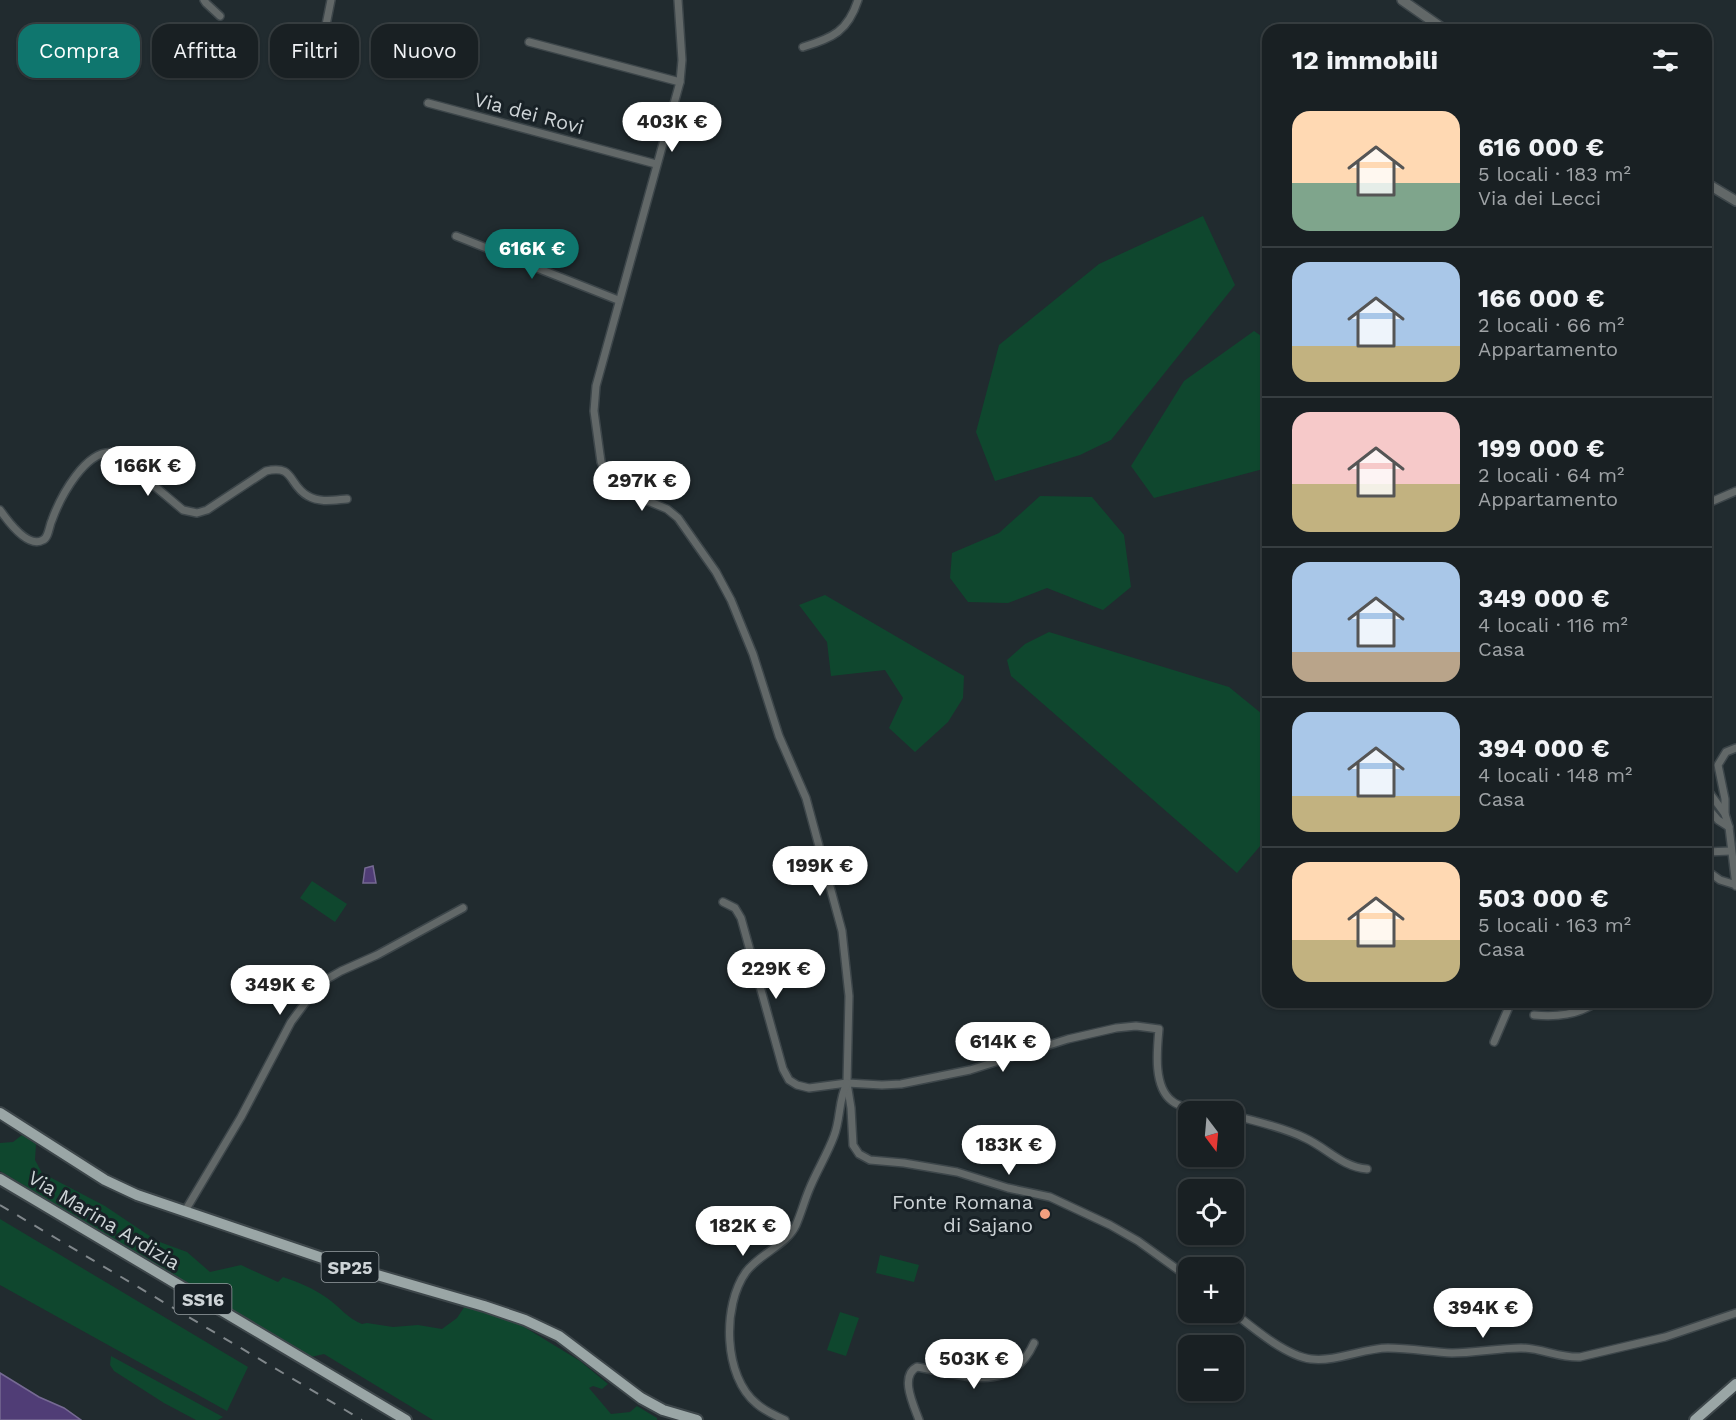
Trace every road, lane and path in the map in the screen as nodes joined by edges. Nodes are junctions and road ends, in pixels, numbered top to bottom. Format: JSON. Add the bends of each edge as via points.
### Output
{"nodes":[{"id":1,"x":204,"y":0,"type":"edge"},
{"id":2,"x":331,"y":0,"type":"edge"},
{"id":3,"x":678,"y":0,"type":"edge"},
{"id":4,"x":858,"y":0,"type":"edge"},
{"id":5,"x":1402,"y":0,"type":"edge"},
{"id":6,"x":220,"y":16,"type":"dead end"},
{"id":7,"x":326,"y":24,"type":"edge"},
{"id":8,"x":1436,"y":24,"type":"edge"},
{"id":9,"x":529,"y":42,"type":"dead end"},
{"id":10,"x":803,"y":47,"type":"dead end"},
{"id":11,"x":680,"y":82,"type":"junction"},
{"id":12,"x":428,"y":103,"type":"dead end"},
{"id":13,"x":656,"y":164,"type":"junction"},
{"id":14,"x":1712,"y":187,"type":"edge"},
{"id":15,"x":1736,"y":201,"type":"edge"},
{"id":16,"x":456,"y":236,"type":"dead end"},
{"id":17,"x":618,"y":300,"type":"junction"},
{"id":18,"x":1736,"y":491,"type":"edge"},
{"id":19,"x":347,"y":499,"type":"dead end"},
{"id":20,"x":1712,"y":501,"type":"edge"},
{"id":21,"x":0,"y":510,"type":"edge"},
{"id":22,"x":1736,"y":748,"type":"edge"},
{"id":23,"x":1712,"y":796,"type":"edge"},
{"id":24,"x":1712,"y":813,"type":"edge"},
{"id":25,"x":1725,"y":814,"type":"junction"},
{"id":26,"x":1729,"y":827,"type":"junction"},
{"id":27,"x":1731,"y":851,"type":"junction"},
{"id":28,"x":1712,"y":852,"type":"edge"},
{"id":29,"x":1712,"y":874,"type":"edge"},
{"id":30,"x":1736,"y":885,"type":"edge"},
{"id":31,"x":723,"y":902,"type":"dead end"},
{"id":32,"x":464,"y":908,"type":"dead end"},
{"id":33,"x":1508,"y":1008,"type":"edge"},
{"id":34,"x":1588,"y":1008,"type":"edge"},
{"id":35,"x":1534,"y":1015,"type":"dead end"},
{"id":36,"x":1494,"y":1042,"type":"dead end"},
{"id":37,"x":847,"y":1083,"type":"junction"},
{"id":38,"x":1178,"y":1104,"type":"edge"},
{"id":39,"x":0,"y":1113,"type":"edge"},
{"id":40,"x":1244,"y":1118,"type":"edge"},
{"id":41,"x":1367,"y":1169,"type":"dead end"},
{"id":42,"x":0,"y":1179,"type":"edge"},
{"id":43,"x":185,"y":1211,"type":"junction"},
{"id":44,"x":1178,"y":1270,"type":"edge"},
{"id":45,"x":1736,"y":1313,"type":"edge"},
{"id":46,"x":1244,"y":1320,"type":"edge"},
{"id":47,"x":1034,"y":1343,"type":"dead end"},
{"id":48,"x":1736,"y":1384,"type":"edge"},
{"id":49,"x":406,"y":1420,"type":"edge"},
{"id":50,"x":697,"y":1420,"type":"edge"},
{"id":51,"x":785,"y":1420,"type":"edge"},
{"id":52,"x":918,"y":1420,"type":"edge"},
{"id":53,"x":1695,"y":1420,"type":"edge"}],
"edges":[{"from":1,"to":6,"type":"street"},
{"from":2,"to":7,"type":"street"},
{"from":3,"to":11,"type":"street"},
{"from":4,"to":10,"type":"street","via":[[838,33]]},
{"from":5,"to":8,"type":"street"},
{"from":9,"to":11,"type":"street"},
{"from":11,"to":13,"type":"street"},
{"from":12,"to":13,"type":"street","name":"Via dei Rovi"},
{"from":13,"to":17,"type":"street"},
{"from":14,"to":15,"type":"street"},
{"from":16,"to":17,"type":"street"},
{"from":17,"to":37,"type":"street","via":[[596,386],[594,411],[601,462],[615,484],[678,518],[716,572],[753,654],[779,736],[807,798],[842,931],[849,996]]},
{"from":18,"to":20,"type":"street"},
{"from":19,"to":21,"type":"street","via":[[315,499],[300,490],[287,472],[275,469],[197,513],[183,510],[109,452],[90,460],[71,481],[43,540],[30,540]]},
{"from":22,"to":25,"type":"street","via":[[1726,752],[1718,765]]},
{"from":23,"to":25,"type":"street"},
{"from":24,"to":26,"type":"street"},
{"from":25,"to":26,"type":"street"},
{"from":26,"to":27,"type":"street"},
{"from":27,"to":28,"type":"street"},
{"from":27,"to":30,"type":"street"},
{"from":29,"to":30,"type":"street"},
{"from":31,"to":37,"type":"street","via":[[741,918],[789,1080],[809,1088]]},
{"from":32,"to":43,"type":"street","via":[[340,971],[311,995],[291,1022]]},
{"from":33,"to":36,"type":"street"},
{"from":34,"to":35,"type":"street","via":[[1561,1016]]},
{"from":37,"to":38,"type":"street","via":[[882,1085],[941,1076],[1068,1039],[1136,1026],[1159,1029],[1160,1082],[1166,1095]]},
{"from":37,"to":44,"type":"street","via":[[854,1145],[859,1154],[870,1160],[957,1172],[1050,1197],[1110,1225]]},
{"from":37,"to":51,"type":"street","via":[[834,1136],[795,1227],[746,1273],[737,1289],[731,1318],[730,1340],[741,1384],[756,1404]]},
{"from":39,"to":43,"type":"main road","number":"SP25","via":[[105,1180]]},
{"from":40,"to":41,"type":"street","via":[[1303,1137],[1347,1165]]},
{"from":42,"to":49,"type":"main road","name":"Via Marina Ardizia","number":"SS16"},
{"from":43,"to":50,"type":"main road","number":"SP25","via":[[346,1266],[525,1320],[559,1336],[641,1398],[663,1410]]},
{"from":45,"to":46,"type":"street","via":[[1580,1357],[1521,1348],[1449,1353],[1386,1348],[1312,1359],[1283,1347]]},
{"from":47,"to":52,"type":"street","via":[[1020,1366],[996,1377],[917,1367],[911,1370],[909,1393]]},
{"from":48,"to":53,"type":"main road"}]}
